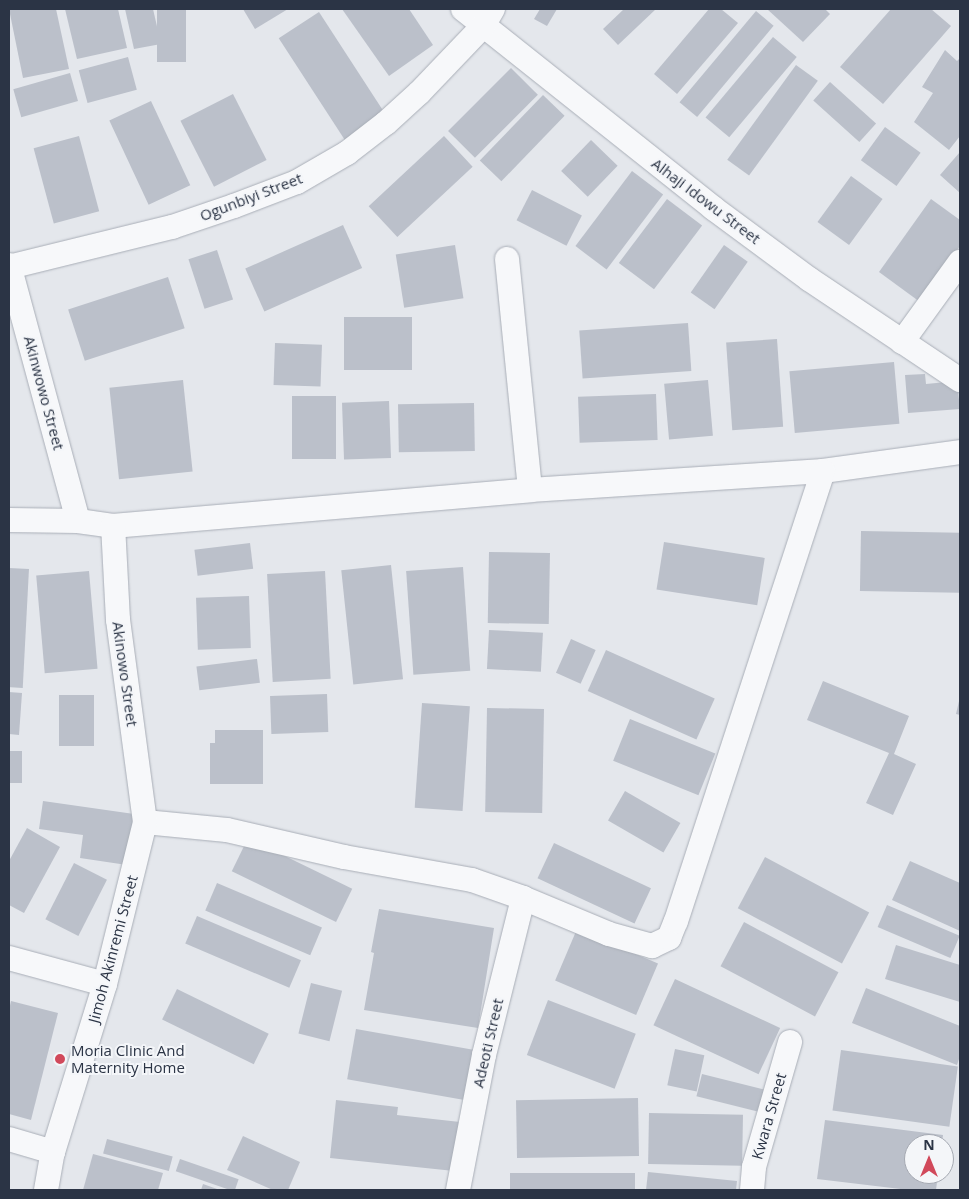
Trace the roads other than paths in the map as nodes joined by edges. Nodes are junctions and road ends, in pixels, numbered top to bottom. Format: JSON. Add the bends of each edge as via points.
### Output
{"nodes":[{"id":1,"x":463,"y":9,"type":"edge"},
{"id":2,"x":488,"y":17,"type":"edge"},
{"id":3,"x":507,"y":259,"type":"dead end"},
{"id":4,"x":960,"y":262,"type":"edge"},
{"id":5,"x":9,"y":266,"type":"edge"},
{"id":6,"x":902,"y":342,"type":"junction"},
{"id":7,"x":960,"y":380,"type":"edge"},
{"id":8,"x":960,"y":452,"type":"edge"},
{"id":9,"x":823,"y":471,"type":"junction"},
{"id":10,"x":530,"y":490,"type":"junction"},
{"id":11,"x":9,"y":520,"type":"edge"},
{"id":12,"x":78,"y":521,"type":"junction"},
{"id":13,"x":112,"y":526,"type":"junction"},
{"id":14,"x":145,"y":822,"type":"junction"},
{"id":15,"x":523,"y":898,"type":"junction"},
{"id":16,"x":9,"y":958,"type":"edge"},
{"id":17,"x":105,"y":984,"type":"junction"},
{"id":18,"x":790,"y":1042,"type":"dead end"},
{"id":19,"x":9,"y":1139,"type":"edge"},
{"id":20,"x":53,"y":1152,"type":"junction"},
{"id":21,"x":46,"y":1190,"type":"edge"},
{"id":22,"x":458,"y":1190,"type":"edge"},
{"id":23,"x":752,"y":1190,"type":"edge"}],
"edges":[{"from":1,"to":2,"type":"street","name":"Alhaji Idowu Street"},
{"from":2,"to":5,"type":"street","name":"Ogunbiyi Street","via":[[419,93],[386,123],[348,153],[297,182],[172,227]]},
{"from":2,"to":6,"type":"street","name":"Alhaji Idowu Street","via":[[713,208]]},
{"from":3,"to":10,"type":"street"},
{"from":4,"to":6,"type":"street"},
{"from":5,"to":12,"type":"street","name":"Akinwowo Street"},
{"from":6,"to":7,"type":"street","name":"Alhaji Idowu Street"},
{"from":8,"to":9,"type":"street"},
{"from":9,"to":10,"type":"street"},
{"from":9,"to":15,"type":"street","via":[[669,938],[652,946],[626,939]]},
{"from":10,"to":13,"type":"street"},
{"from":11,"to":12,"type":"street"},
{"from":12,"to":13,"type":"street"},
{"from":13,"to":14,"type":"street","name":"Akinowo Street","via":[[118,620]]},
{"from":14,"to":15,"type":"street","via":[[227,830],[344,857],[472,880]]},
{"from":14,"to":17,"type":"street","name":"Jimoh Akinremi Street"},
{"from":15,"to":22,"type":"street","name":"Adeoti Street","via":[[484,1055]]},
{"from":16,"to":17,"type":"street"},
{"from":17,"to":20,"type":"street","name":"Jimoh Akinremi Street"},
{"from":18,"to":23,"type":"street","name":"Kwara Street","via":[[754,1168]]},
{"from":19,"to":20,"type":"street"},
{"from":20,"to":21,"type":"street","name":"Jimoh Akinremi Street"}]}
